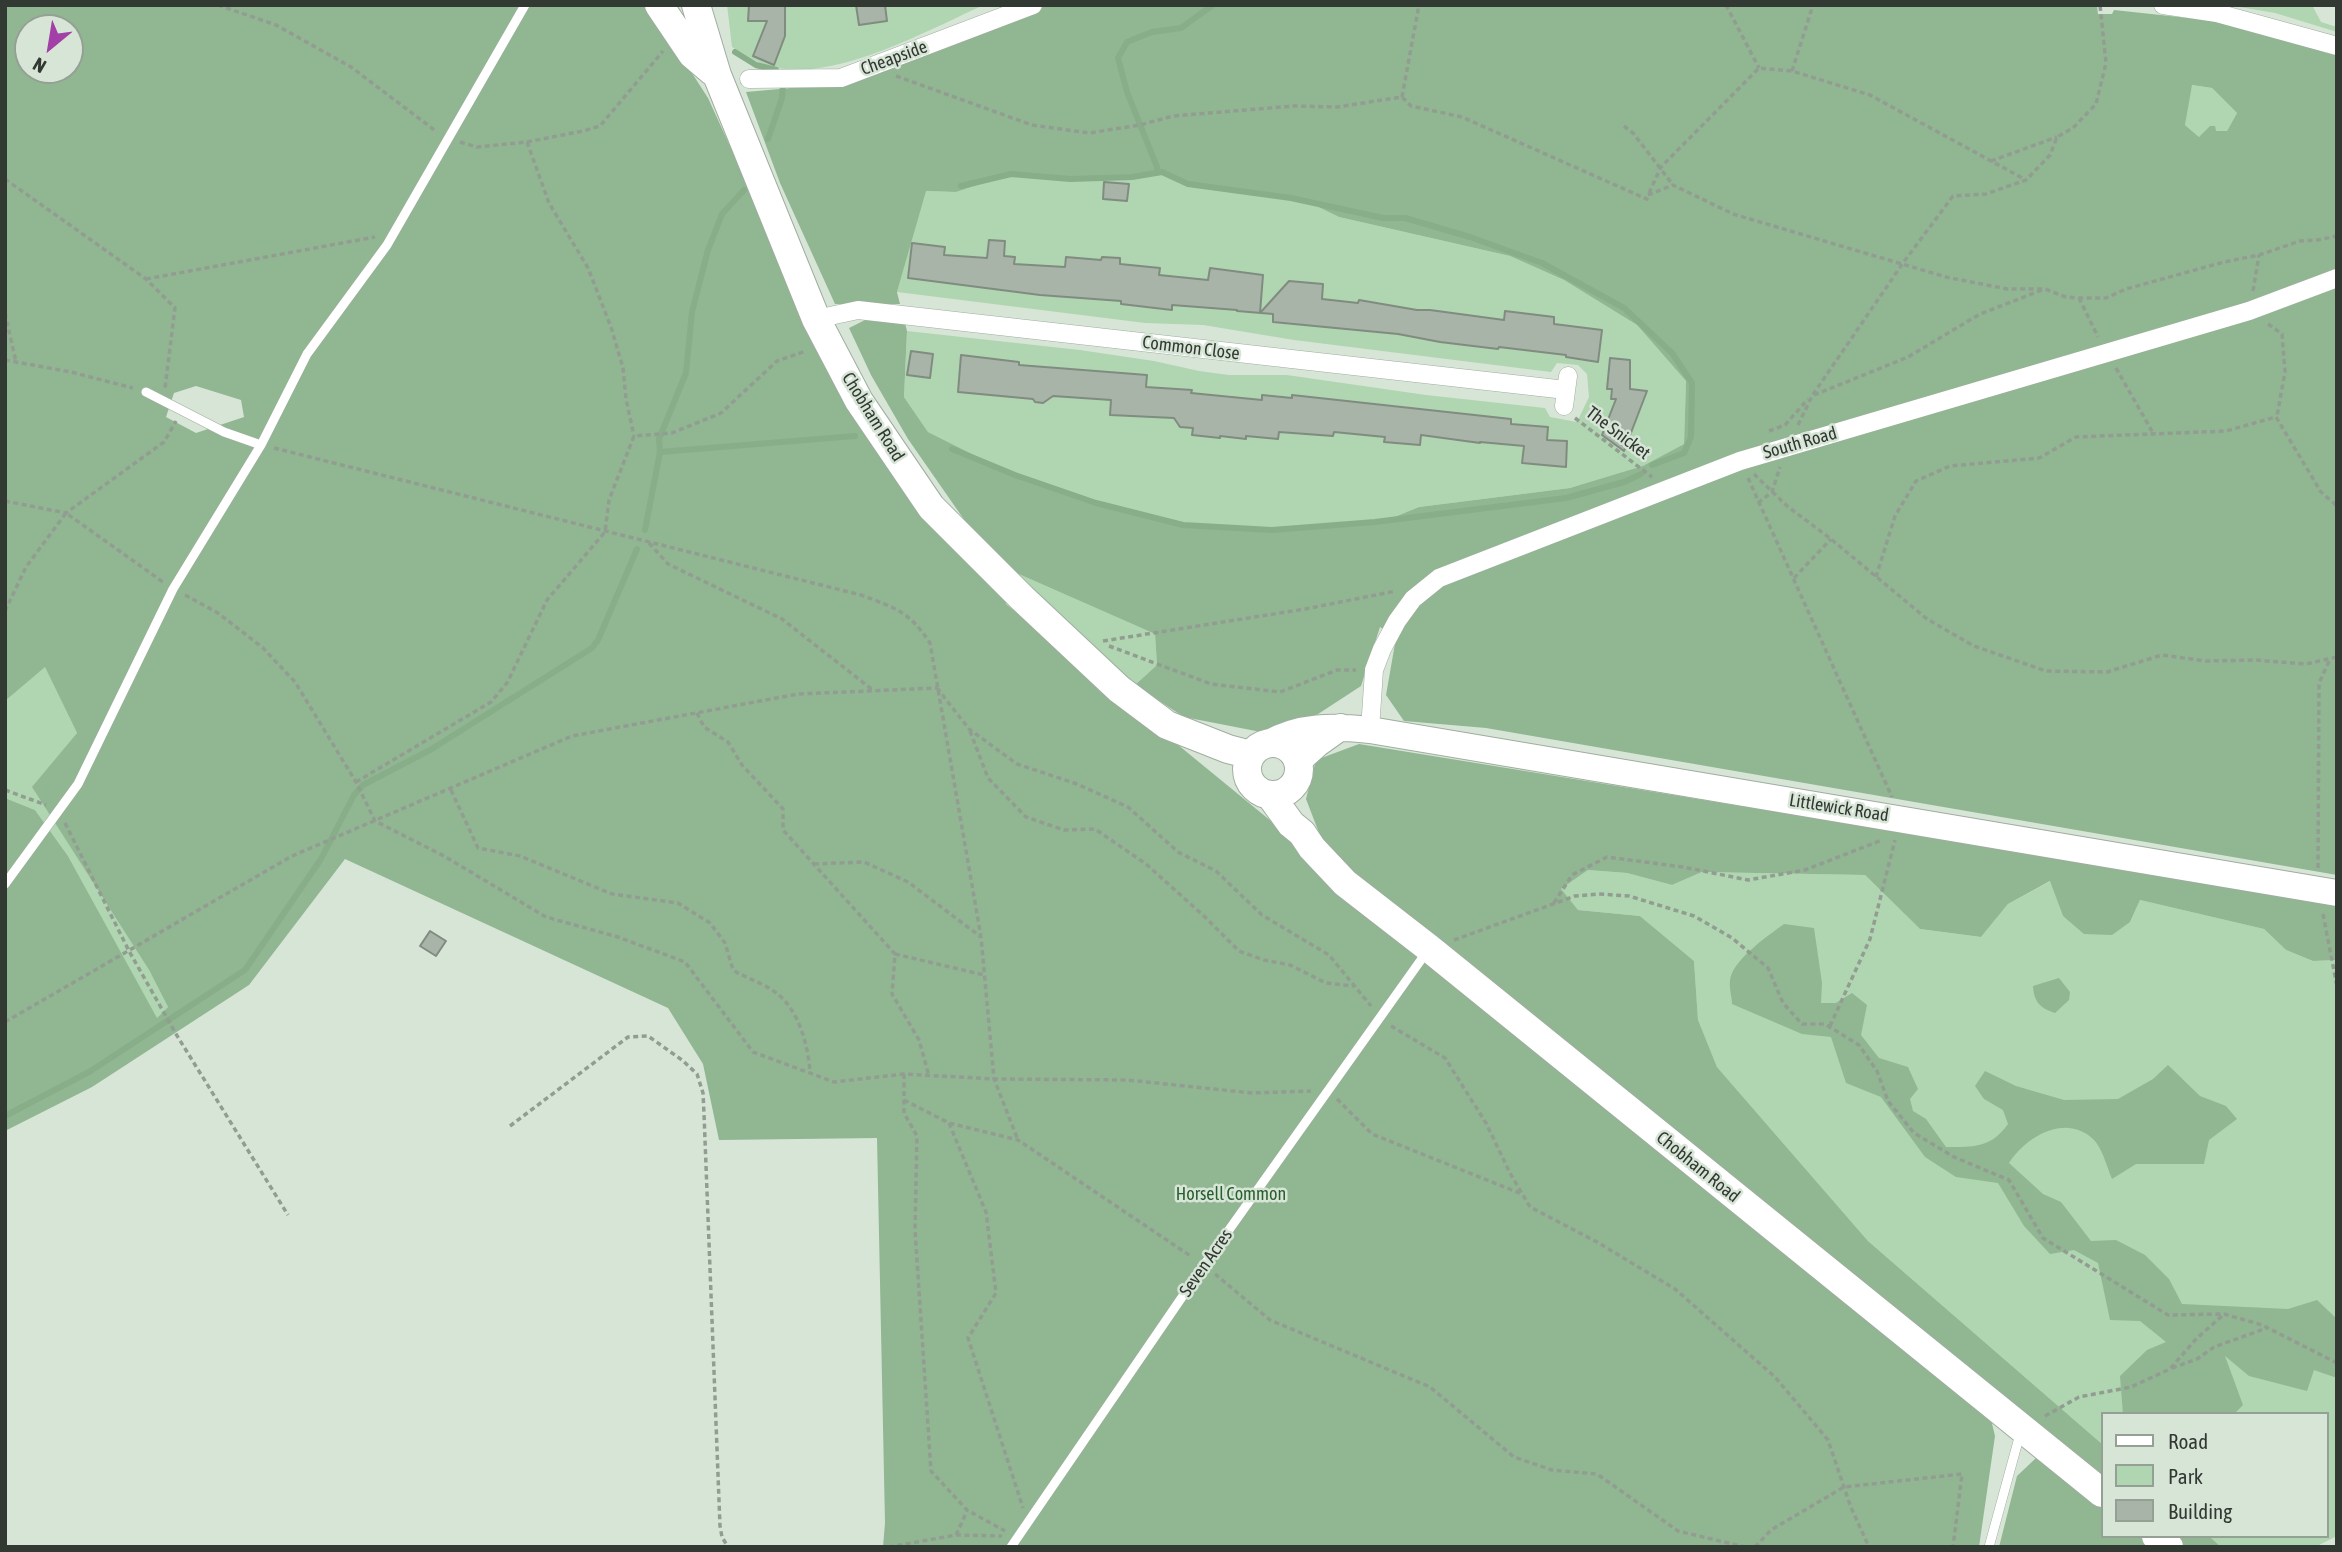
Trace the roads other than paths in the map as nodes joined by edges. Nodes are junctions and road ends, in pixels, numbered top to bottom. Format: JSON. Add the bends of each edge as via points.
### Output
{"nodes":[{"id":1,"x":525,"y":5,"type":"edge"},
{"id":2,"x":659,"y":5,"type":"edge"},
{"id":3,"x":696,"y":5,"type":"edge"},
{"id":4,"x":1033,"y":5,"type":"edge"},
{"id":5,"x":2163,"y":5,"type":"edge"},
{"id":6,"x":2337,"y":46,"type":"edge"},
{"id":7,"x":717,"y":75,"type":"junction"},
{"id":8,"x":749,"y":79,"type":"dead end"},
{"id":9,"x":2337,"y":278,"type":"edge"},
{"id":10,"x":822,"y":330,"type":"junction"},
{"id":11,"x":1566,"y":391,"type":"road end"},
{"id":12,"x":146,"y":392,"type":"road end"},
{"id":13,"x":261,"y":445,"type":"junction"},
{"id":14,"x":1341,"y":727,"type":"junction"},
{"id":15,"x":1370,"y":730,"type":"junction"},
{"id":16,"x":1186,"y":734,"type":"junction"},
{"id":17,"x":1259,"y":749,"type":"junction"},
{"id":18,"x":1297,"y":771,"type":"junction"},
{"id":19,"x":1260,"y":789,"type":"junction"},
{"id":20,"x":1302,"y":833,"type":"junction"},
{"id":21,"x":5,"y":884,"type":"edge"},
{"id":22,"x":2327,"y":892,"type":"edge"},
{"id":23,"x":1430,"y":949,"type":"junction"},
{"id":24,"x":2021,"y":1428,"type":"junction"},
{"id":25,"x":2100,"y":1491,"type":"edge"},
{"id":26,"x":1011,"y":1547,"type":"edge"},
{"id":27,"x":1989,"y":1547,"type":"edge"}],
"edges":[{"from":1,"to":13,"type":"lane","via":[[393,234],[307,354]]},
{"from":2,"to":7,"type":"main road","via":[[692,54]]},
{"from":3,"to":7,"type":"main road","name":"Chobham Road"},
{"from":4,"to":8,"type":"street","name":"Cheapside","via":[[841,78]]},
{"from":5,"to":6,"type":"street","via":[[2217,13]]},
{"from":7,"to":10,"type":"main road","name":"Chobham Road"},
{"from":9,"to":15,"type":"street","name":"South Road","via":[[2249,311],[1740,461],[1439,578],[1413,599],[1397,621],[1374,670]]},
{"from":10,"to":11,"type":"street","name":"Common Close","via":[[858,310]]},
{"from":10,"to":16,"type":"main road","name":"Chobham Road","via":[[859,401],[931,508],[1119,689]]},
{"from":12,"to":13,"type":"lane","via":[[224,432]]},
{"from":13,"to":21,"type":"lane","via":[[173,589],[78,784]]},
{"from":14,"to":15,"type":"street","name":"Littlewick Road"},
{"from":14,"to":17,"type":"street","name":"Littlewick Road","via":[[1311,728],[1279,737]]},
{"from":14,"to":18,"type":"street","via":[[1317,744]]},
{"from":15,"to":22,"type":"street","name":"Littlewick Road"},
{"from":16,"to":17,"type":"main road","name":"Chobham Road"},
{"from":16,"to":19,"type":"main road","name":"Chobham Road"},
{"from":17,"to":18,"type":"main road","via":[[1285,746],[1294,753]]},
{"from":17,"to":19,"type":"main road","via":[[1248,763],[1248,774]]},
{"from":18,"to":19,"type":"main road","via":[[1284,793]]},
{"from":18,"to":20,"type":"main road","name":"Chobham Road"},
{"from":19,"to":20,"type":"main road","name":"Chobham Road"},
{"from":20,"to":23,"type":"main road","name":"Chobham Road","via":[[1345,883]]},
{"from":23,"to":24,"type":"main road","name":"Chobham Road"},
{"from":23,"to":26,"type":"lane","name":"Seven Acres","via":[[1204,1265]]},
{"from":24,"to":25,"type":"main road","name":"Chobham Road"},
{"from":24,"to":27,"type":"lane"}]}
